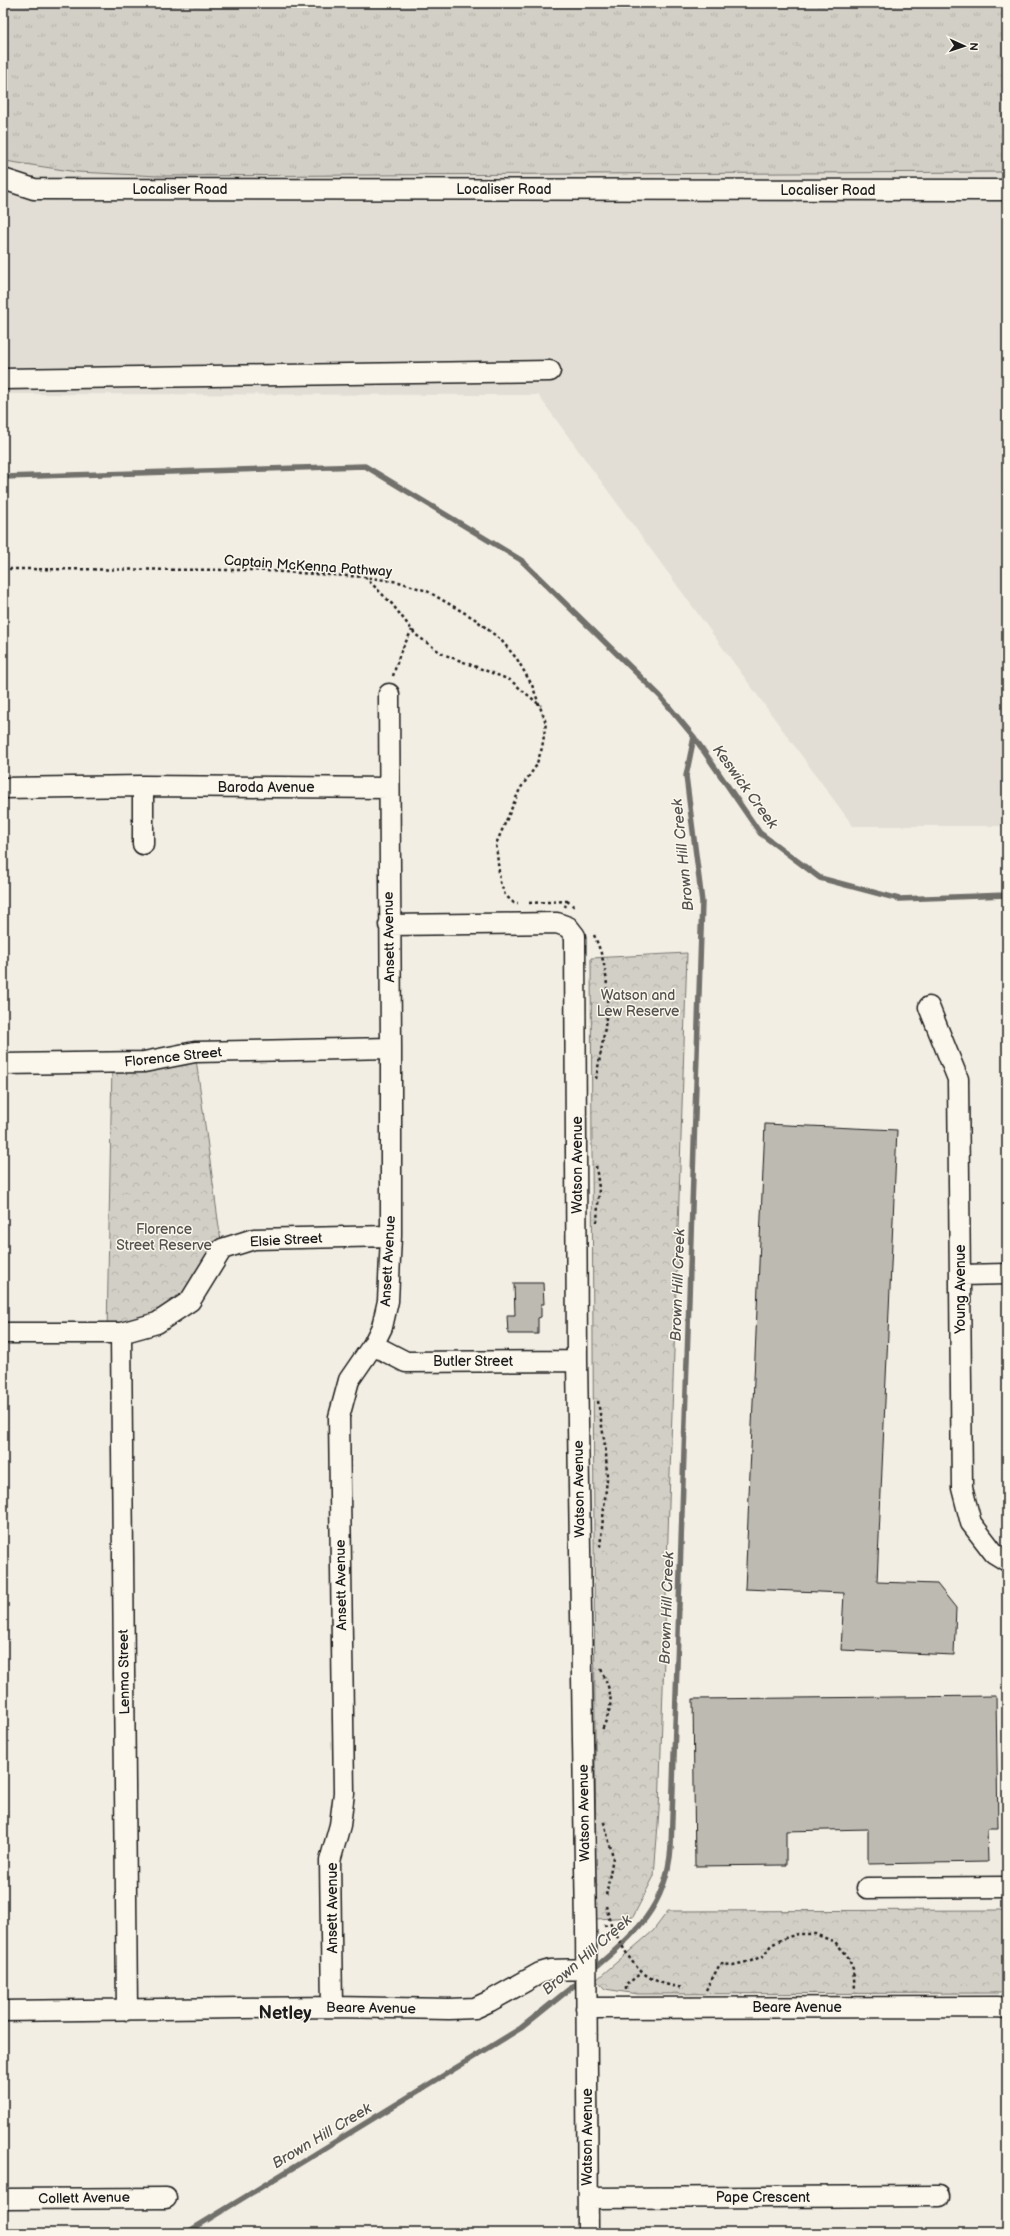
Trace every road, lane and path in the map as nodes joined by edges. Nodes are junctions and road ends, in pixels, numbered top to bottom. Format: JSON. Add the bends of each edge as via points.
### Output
{"nodes":[{"id":1,"x":3,"y":179,"type":"edge"},
{"id":2,"x":34,"y":188,"type":"junction"},
{"id":3,"x":1007,"y":190,"type":"edge"},
{"id":4,"x":3,"y":192,"type":"edge"},
{"id":5,"x":550,"y":371,"type":"dead end"},
{"id":6,"x":3,"y":379,"type":"edge"},
{"id":7,"x":3,"y":569,"type":"edge"},
{"id":8,"x":364,"y":577,"type":"junction"},
{"id":9,"x":412,"y":630,"type":"junction"},
{"id":10,"x":389,"y":694,"type":"joint"},
{"id":11,"x":541,"y":706,"type":"junction"},
{"id":12,"x":143,"y":786,"type":"junction"},
{"id":13,"x":3,"y":788,"type":"edge"},
{"id":14,"x":389,"y":788,"type":"junction"},
{"id":15,"x":143,"y":844,"type":"dead end"},
{"id":16,"x":567,"y":901,"type":"junction"},
{"id":17,"x":528,"y":903,"type":"dead end"},
{"id":18,"x":520,"y":904,"type":"dead end"},
{"id":19,"x":577,"y":910,"type":"dead end"},
{"id":20,"x":557,"y":922,"type":"junction"},
{"id":21,"x":389,"y":925,"type":"junction"},
{"id":22,"x":593,"y":932,"type":"dead end"},
{"id":23,"x":929,"y":1006,"type":"dead end"},
{"id":24,"x":391,"y":1048,"type":"junction"},
{"id":25,"x":3,"y":1064,"type":"edge"},
{"id":26,"x":596,"y":1081,"type":"dead end"},
{"id":27,"x":596,"y":1160,"type":"dead end"},
{"id":28,"x":596,"y":1226,"type":"dead end"},
{"id":29,"x":391,"y":1236,"type":"junction"},
{"id":30,"x":1007,"y":1274,"type":"edge"},
{"id":31,"x":960,"y":1275,"type":"junction"},
{"id":32,"x":3,"y":1333,"type":"edge"},
{"id":33,"x":121,"y":1333,"type":"junction"},
{"id":34,"x":373,"y":1345,"type":"junction"},
{"id":35,"x":577,"y":1361,"type":"junction"},
{"id":36,"x":597,"y":1395,"type":"dead end"},
{"id":37,"x":600,"y":1555,"type":"dead end"},
{"id":38,"x":1007,"y":1561,"type":"edge"},
{"id":39,"x":600,"y":1666,"type":"dead end"},
{"id":40,"x":601,"y":1734,"type":"dead end"},
{"id":41,"x":602,"y":1817,"type":"dead end"},
{"id":42,"x":1007,"y":1887,"type":"edge"},
{"id":43,"x":866,"y":1888,"type":"dead end"},
{"id":44,"x":611,"y":1926,"type":"junction"},
{"id":45,"x":586,"y":1927,"type":"junction"},
{"id":46,"x":586,"y":1969,"type":"junction"},
{"id":47,"x":641,"y":1973,"type":"dead end"},
{"id":48,"x":706,"y":1991,"type":"dead end"},
{"id":49,"x":855,"y":1991,"type":"dead end"},
{"id":50,"x":586,"y":2000,"type":"junction"},
{"id":51,"x":332,"y":2007,"type":"junction"},
{"id":52,"x":1007,"y":2008,"type":"edge"},
{"id":53,"x":127,"y":2010,"type":"junction"},
{"id":54,"x":3,"y":2011,"type":"edge"},
{"id":55,"x":939,"y":2196,"type":"dead end"},
{"id":56,"x":166,"y":2198,"type":"dead end"},
{"id":57,"x":588,"y":2198,"type":"junction"},
{"id":58,"x":3,"y":2199,"type":"edge"},
{"id":59,"x":588,"y":2233,"type":"edge"}],
"edges":[{"from":1,"to":2,"type":"street","name":"Localiser Road"},
{"from":2,"to":3,"type":"street","name":"Localiser Road"},
{"from":2,"to":4,"type":"street"},
{"from":5,"to":6,"type":"street"},
{"from":7,"to":8,"type":"path","name":"Captain McKenna Pathway","via":[[251,570]]},
{"from":8,"to":9,"type":"path","via":[[392,604]]},
{"from":8,"to":11,"type":"path","name":"Captain McKenna Pathway","via":[[399,582],[426,591],[485,626],[517,659]]},
{"from":9,"to":10,"type":"path","via":[[400,653]]},
{"from":9,"to":11,"type":"path","via":[[443,654],[510,680]]},
{"from":10,"to":14,"type":"street","name":"Ansett Avenue"},
{"from":11,"to":18,"type":"path","name":"Captain McKenna Pathway","via":[[546,723],[542,748],[536,766],[520,789],[496,844],[500,882],[505,895],[514,903]]},
{"from":12,"to":13,"type":"street","name":"Baroda Avenue"},
{"from":12,"to":14,"type":"street","name":"Baroda Avenue"},
{"from":12,"to":15,"type":"street"},
{"from":14,"to":21,"type":"street","name":"Ansett Avenue"},
{"from":16,"to":17,"type":"path"},
{"from":16,"to":19,"type":"path"},
{"from":16,"to":20,"type":"path","via":[[564,912]]},
{"from":20,"to":21,"type":"street"},
{"from":20,"to":35,"type":"street","name":"Watson Avenue","via":[[568,927],[575,936],[576,943]]},
{"from":21,"to":24,"type":"street","name":"Ansett Avenue"},
{"from":22,"to":26,"type":"path","via":[[603,955],[607,984],[606,1027]]},
{"from":23,"to":31,"type":"street","name":"Young Avenue","via":[[958,1079]]},
{"from":24,"to":25,"type":"street","name":"Florence Street","via":[[195,1052],[144,1062]]},
{"from":24,"to":29,"type":"street","name":"Ansett Avenue"},
{"from":27,"to":28,"type":"path","via":[[599,1188]]},
{"from":29,"to":33,"type":"street","name":"Elsie Street","via":[[254,1239],[222,1248],[190,1301],[157,1323]]},
{"from":29,"to":34,"type":"street","name":"Ansett Avenue","via":[[388,1301],[382,1327]]},
{"from":30,"to":31,"type":"street"},
{"from":31,"to":38,"type":"street","name":"Young Avenue","via":[[962,1488],[971,1523],[994,1553]]},
{"from":32,"to":33,"type":"street","name":"Elsie Street"},
{"from":33,"to":53,"type":"street","name":"Lenma Street"},
{"from":34,"to":35,"type":"street","name":"Butler Street","via":[[406,1362]]},
{"from":34,"to":51,"type":"street","name":"Ansett Avenue","via":[[349,1380],[339,1417],[344,1793],[340,1825],[330,1861]]},
{"from":35,"to":45,"type":"street","name":"Watson Avenue"},
{"from":36,"to":37,"type":"path","via":[[606,1452],[607,1479]]},
{"from":39,"to":40,"type":"path","via":[[611,1694],[610,1713]]},
{"from":41,"to":44,"type":"path","via":[[613,1857],[606,1897]]},
{"from":42,"to":43,"type":"street"},
{"from":44,"to":45,"type":"path"},
{"from":44,"to":47,"type":"path"},
{"from":45,"to":46,"type":"street","name":"Watson Avenue"},
{"from":46,"to":50,"type":"street","name":"Watson Avenue"},
{"from":46,"to":51,"type":"street","name":"Beare Avenue","via":[[550,1970],[540,1973],[475,2008]]},
{"from":48,"to":49,"type":"path","via":[[720,1964],[733,1964],[763,1956],[771,1945],[798,1934],[815,1934],[835,1942],[847,1955],[853,1969]]},
{"from":50,"to":52,"type":"street","name":"Beare Avenue"},
{"from":50,"to":57,"type":"street","name":"Watson Avenue"},
{"from":51,"to":53,"type":"street","name":"Beare Avenue"},
{"from":53,"to":54,"type":"street","name":"Beare Avenue"},
{"from":55,"to":57,"type":"street","name":"Pape Crescent"},
{"from":56,"to":58,"type":"street","name":"Collett Avenue"},
{"from":57,"to":59,"type":"street","name":"Watson Avenue"}]}
